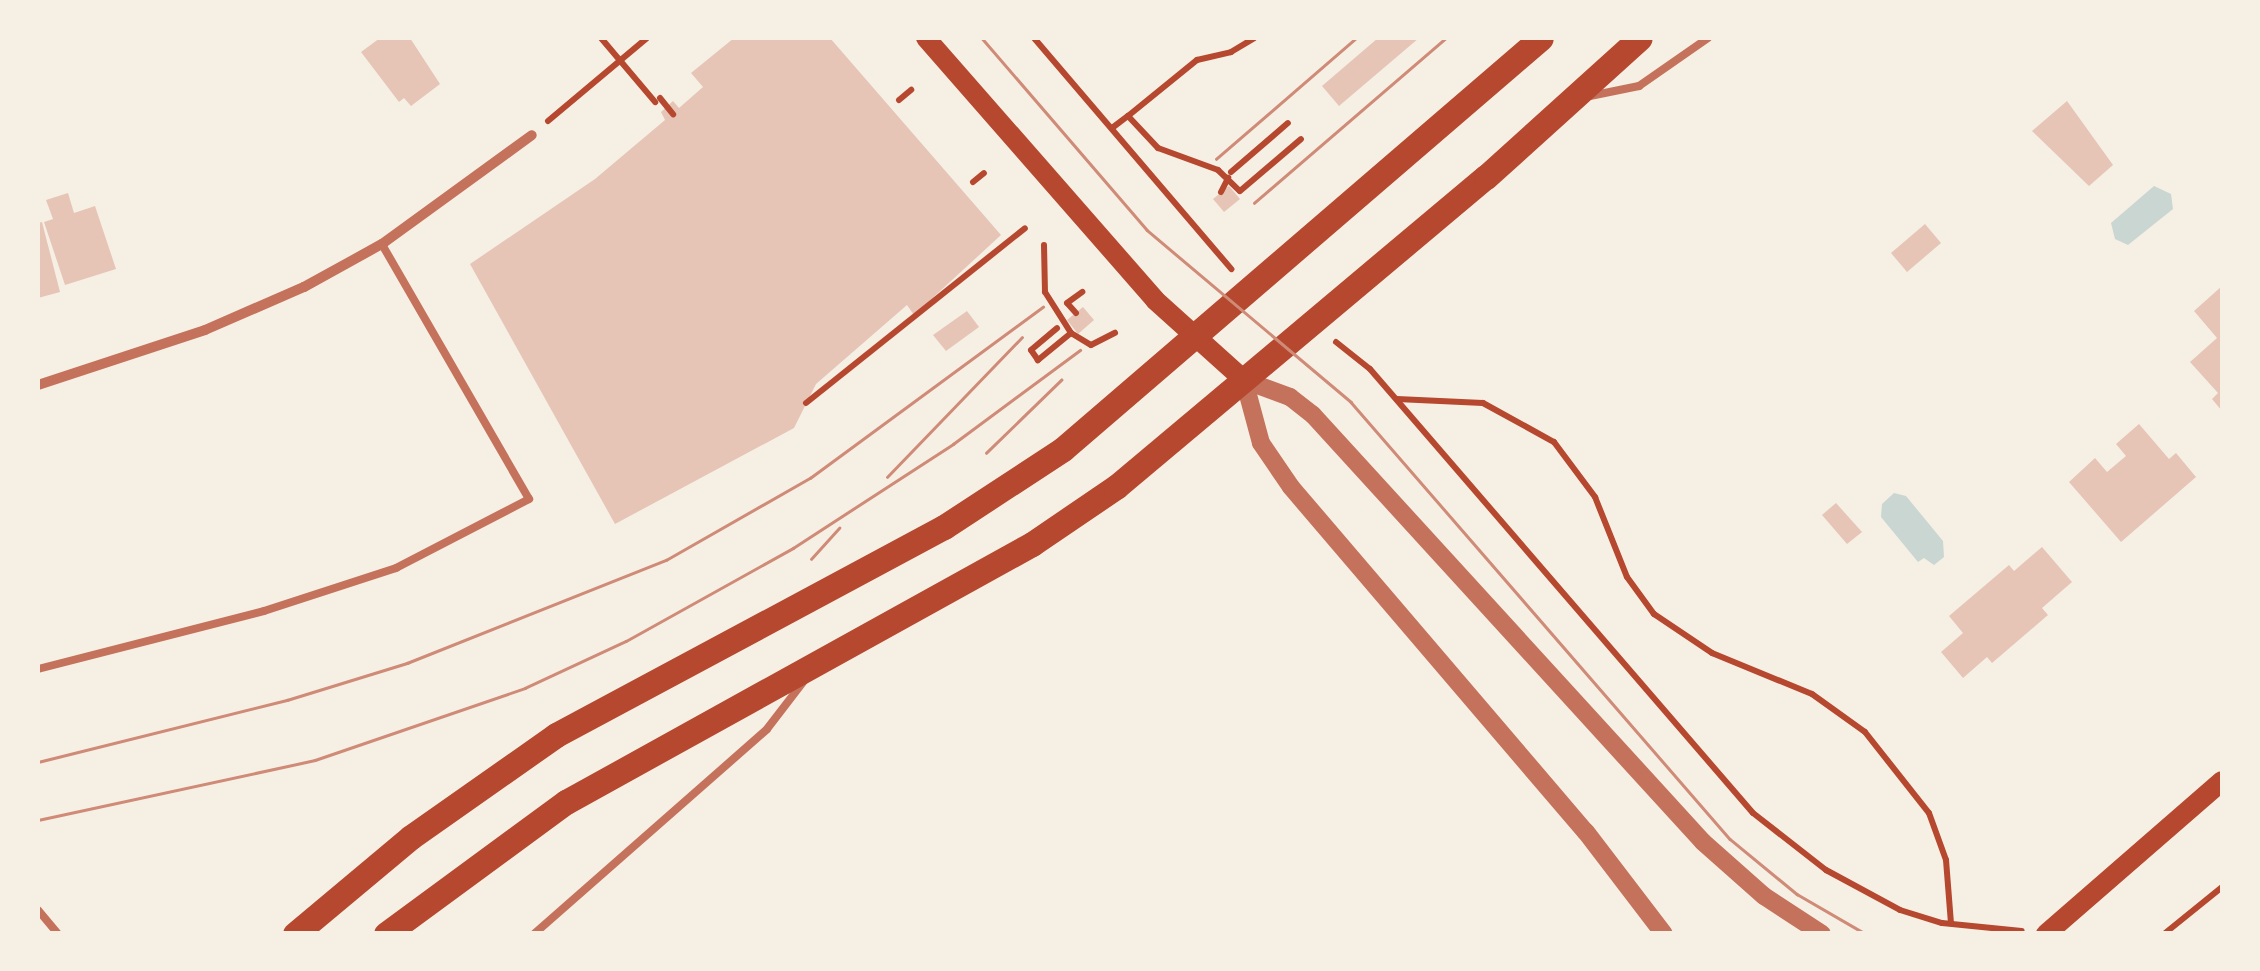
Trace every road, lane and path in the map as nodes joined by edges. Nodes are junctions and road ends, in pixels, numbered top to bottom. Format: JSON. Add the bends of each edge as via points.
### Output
{"nodes":[{"id":1,"x":601,"y":38,"type":"edge"},
{"id":2,"x":647,"y":38,"type":"edge"},
{"id":3,"x":926,"y":38,"type":"edge"},
{"id":4,"x":1034,"y":38,"type":"edge"},
{"id":5,"x":1254,"y":38,"type":"edge"},
{"id":6,"x":1541,"y":38,"type":"edge"},
{"id":7,"x":1640,"y":38,"type":"edge"},
{"id":8,"x":1708,"y":38,"type":"edge"},
{"id":9,"x":620,"y":60,"type":"junction"},
{"id":10,"x":911,"y":90,"type":"dead end"},
{"id":11,"x":899,"y":100,"type":"dead end"},
{"id":12,"x":1571,"y":100,"type":"junction"},
{"id":13,"x":673,"y":114,"type":"dead end"},
{"id":14,"x":1128,"y":116,"type":"junction"},
{"id":15,"x":1288,"y":124,"type":"dead end"},
{"id":16,"x":1112,"y":128,"type":"junction"},
{"id":17,"x":532,"y":135,"type":"joint"},
{"id":18,"x":1301,"y":139,"type":"dead end"},
{"id":19,"x":984,"y":173,"type":"dead end"},
{"id":20,"x":1229,"y":175,"type":"junction"},
{"id":21,"x":973,"y":182,"type":"dead end"},
{"id":22,"x":1222,"y":192,"type":"dead end"},
{"id":23,"x":1025,"y":228,"type":"dead end"},
{"id":24,"x":382,"y":244,"type":"junction"},
{"id":25,"x":1044,"y":244,"type":"dead end"},
{"id":26,"x":1235,"y":273,"type":"dead end"},
{"id":27,"x":1082,"y":292,"type":"dead end"},
{"id":28,"x":1067,"y":303,"type":"junction"},
{"id":29,"x":1076,"y":313,"type":"dead end"},
{"id":30,"x":1056,"y":314,"type":"junction"},
{"id":31,"x":1055,"y":330,"type":"dead end"},
{"id":32,"x":1115,"y":333,"type":"dead end"},
{"id":33,"x":1068,"y":335,"type":"junction"},
{"id":34,"x":1196,"y":339,"type":"junction"},
{"id":35,"x":1338,"y":344,"type":"dead end"},
{"id":36,"x":1244,"y":380,"type":"junction"},
{"id":37,"x":38,"y":384,"type":"edge"},
{"id":38,"x":1396,"y":399,"type":"junction"},
{"id":39,"x":806,"y":403,"type":"dead end"},
{"id":40,"x":821,"y":660,"type":"junction"},
{"id":41,"x":38,"y":669,"type":"edge"},
{"id":42,"x":2222,"y":781,"type":"edge"},
{"id":43,"x":2222,"y":887,"type":"edge"},
{"id":44,"x":38,"y":910,"type":"edge"},
{"id":45,"x":1951,"y":923,"type":"junction"},
{"id":46,"x":58,"y":934,"type":"edge"},
{"id":47,"x":295,"y":934,"type":"edge"},
{"id":48,"x":386,"y":934,"type":"edge"},
{"id":49,"x":534,"y":934,"type":"edge"},
{"id":50,"x":1664,"y":934,"type":"edge"},
{"id":51,"x":1822,"y":934,"type":"edge"},
{"id":52,"x":2038,"y":934,"type":"edge"},
{"id":53,"x":2046,"y":934,"type":"edge"},
{"id":54,"x":2164,"y":934,"type":"edge"}],
"edges":[{"from":1,"to":9,"type":"path"},
{"from":2,"to":9,"type":"path"},
{"from":3,"to":34,"type":"main road"},
{"from":4,"to":16,"type":"path"},
{"from":5,"to":14,"type":"path","via":[[1197,60]]},
{"from":6,"to":34,"type":"main road"},
{"from":7,"to":12,"type":"main road"},
{"from":8,"to":12,"type":"lane","via":[[1639,86]]},
{"from":9,"to":13,"type":"path"},
{"from":9,"to":17,"type":"path"},
{"from":10,"to":11,"type":"path"},
{"from":12,"to":36,"type":"main road"},
{"from":14,"to":16,"type":"path"},
{"from":14,"to":20,"type":"path","via":[[1158,148]]},
{"from":15,"to":20,"type":"path"},
{"from":16,"to":26,"type":"path"},
{"from":17,"to":24,"type":"street"},
{"from":18,"to":20,"type":"path","via":[[1240,190]]},
{"from":19,"to":21,"type":"path"},
{"from":20,"to":22,"type":"path"},
{"from":23,"to":39,"type":"path"},
{"from":24,"to":37,"type":"street","via":[[205,330]]},
{"from":24,"to":41,"type":"lane","via":[[528,500],[396,568],[264,611]]},
{"from":25,"to":30,"type":"path","via":[[1042,279]]},
{"from":27,"to":28,"type":"path"},
{"from":28,"to":29,"type":"path"},
{"from":28,"to":30,"type":"path"},
{"from":30,"to":33,"type":"path"},
{"from":31,"to":33,"type":"path","via":[[1030,350],[1038,360]]},
{"from":32,"to":33,"type":"path","via":[[1091,345]]},
{"from":34,"to":36,"type":"main road"},
{"from":34,"to":47,"type":"main road","via":[[1007,489],[502,770]]},
{"from":35,"to":38,"type":"path"},
{"from":36,"to":40,"type":"main road","via":[[1116,487],[1032,544]]},
{"from":36,"to":50,"type":"street","via":[[1261,442],[1291,487],[1586,832]]},
{"from":36,"to":51,"type":"street","via":[[1290,397],[1313,415],[1703,842],[1764,896]]},
{"from":38,"to":45,"type":"path","via":[[1753,813],[1858,889],[1900,910]]},
{"from":38,"to":45,"type":"path","via":[[1483,402],[1554,442],[1595,497],[1627,577],[1654,614],[1712,653],[1812,694],[1866,732],[1930,812],[1946,860]]},
{"from":40,"to":48,"type":"main road","via":[[566,802]]},
{"from":40,"to":49,"type":"lane","via":[[767,730]]},
{"from":42,"to":53,"type":"main road"},
{"from":43,"to":54,"type":"path"},
{"from":44,"to":46,"type":"lane"},
{"from":45,"to":52,"type":"path"}]}
